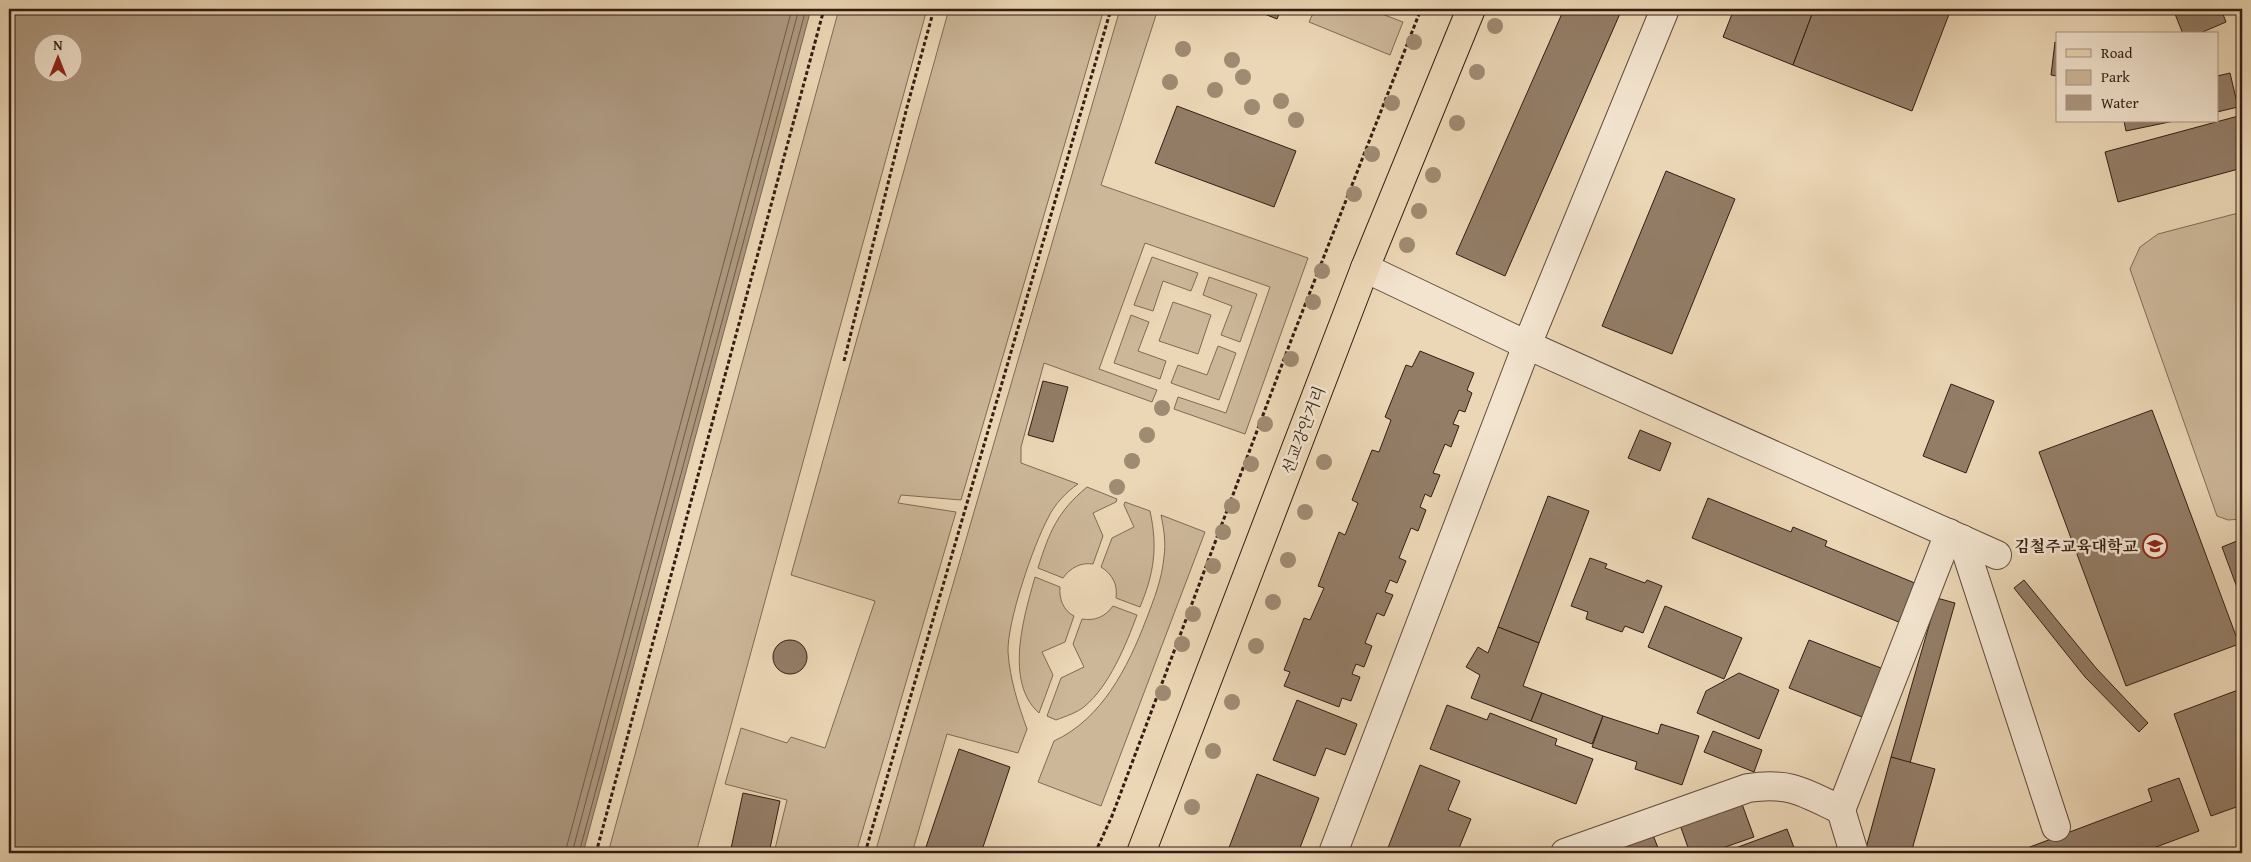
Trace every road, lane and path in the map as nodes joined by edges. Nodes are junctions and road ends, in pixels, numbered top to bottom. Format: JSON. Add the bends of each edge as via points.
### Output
{"nodes":[{"id":1,"x":824,"y":9,"type":"edge"},
{"id":2,"x":934,"y":9,"type":"edge"},
{"id":3,"x":1111,"y":9,"type":"edge"},
{"id":4,"x":1421,"y":9,"type":"edge"},
{"id":5,"x":1471,"y":9,"type":"edge"},
{"id":6,"x":1664,"y":9,"type":"edge"},
{"id":7,"x":1365,"y":268,"type":"junction"},
{"id":8,"x":1527,"y":344,"type":"junction"},
{"id":9,"x":844,"y":361,"type":"dead end"},
{"id":10,"x":1956,"y":536,"type":"junction"},
{"id":11,"x":1997,"y":555,"type":"dead end"},
{"id":12,"x":1841,"y":810,"type":"junction"},
{"id":13,"x":2056,"y":827,"type":"dead end"},
{"id":14,"x":596,"y":853,"type":"edge"},
{"id":15,"x":866,"y":853,"type":"edge"},
{"id":16,"x":1095,"y":853,"type":"edge"},
{"id":17,"x":1141,"y":853,"type":"edge"},
{"id":18,"x":1333,"y":853,"type":"edge"},
{"id":19,"x":1565,"y":853,"type":"edge"},
{"id":20,"x":1854,"y":853,"type":"edge"}],
"edges":[{"from":1,"to":14,"type":"path"},
{"from":2,"to":9,"type":"path"},
{"from":3,"to":15,"type":"path"},
{"from":4,"to":16,"type":"path","via":[[1292,338],[1112,816]]},
{"from":5,"to":7,"type":"main road","name":"선교강안거리"},
{"from":6,"to":8,"type":"street"},
{"from":7,"to":8,"type":"street"},
{"from":7,"to":17,"type":"main road","name":"선교강안거리"},
{"from":8,"to":10,"type":"street"},
{"from":8,"to":18,"type":"street"},
{"from":10,"to":11,"type":"street"},
{"from":10,"to":12,"type":"street"},
{"from":10,"to":13,"type":"street"},
{"from":12,"to":19,"type":"street","via":[[1797,789],[1772,785],[1748,788]]},
{"from":12,"to":20,"type":"street"}]}
